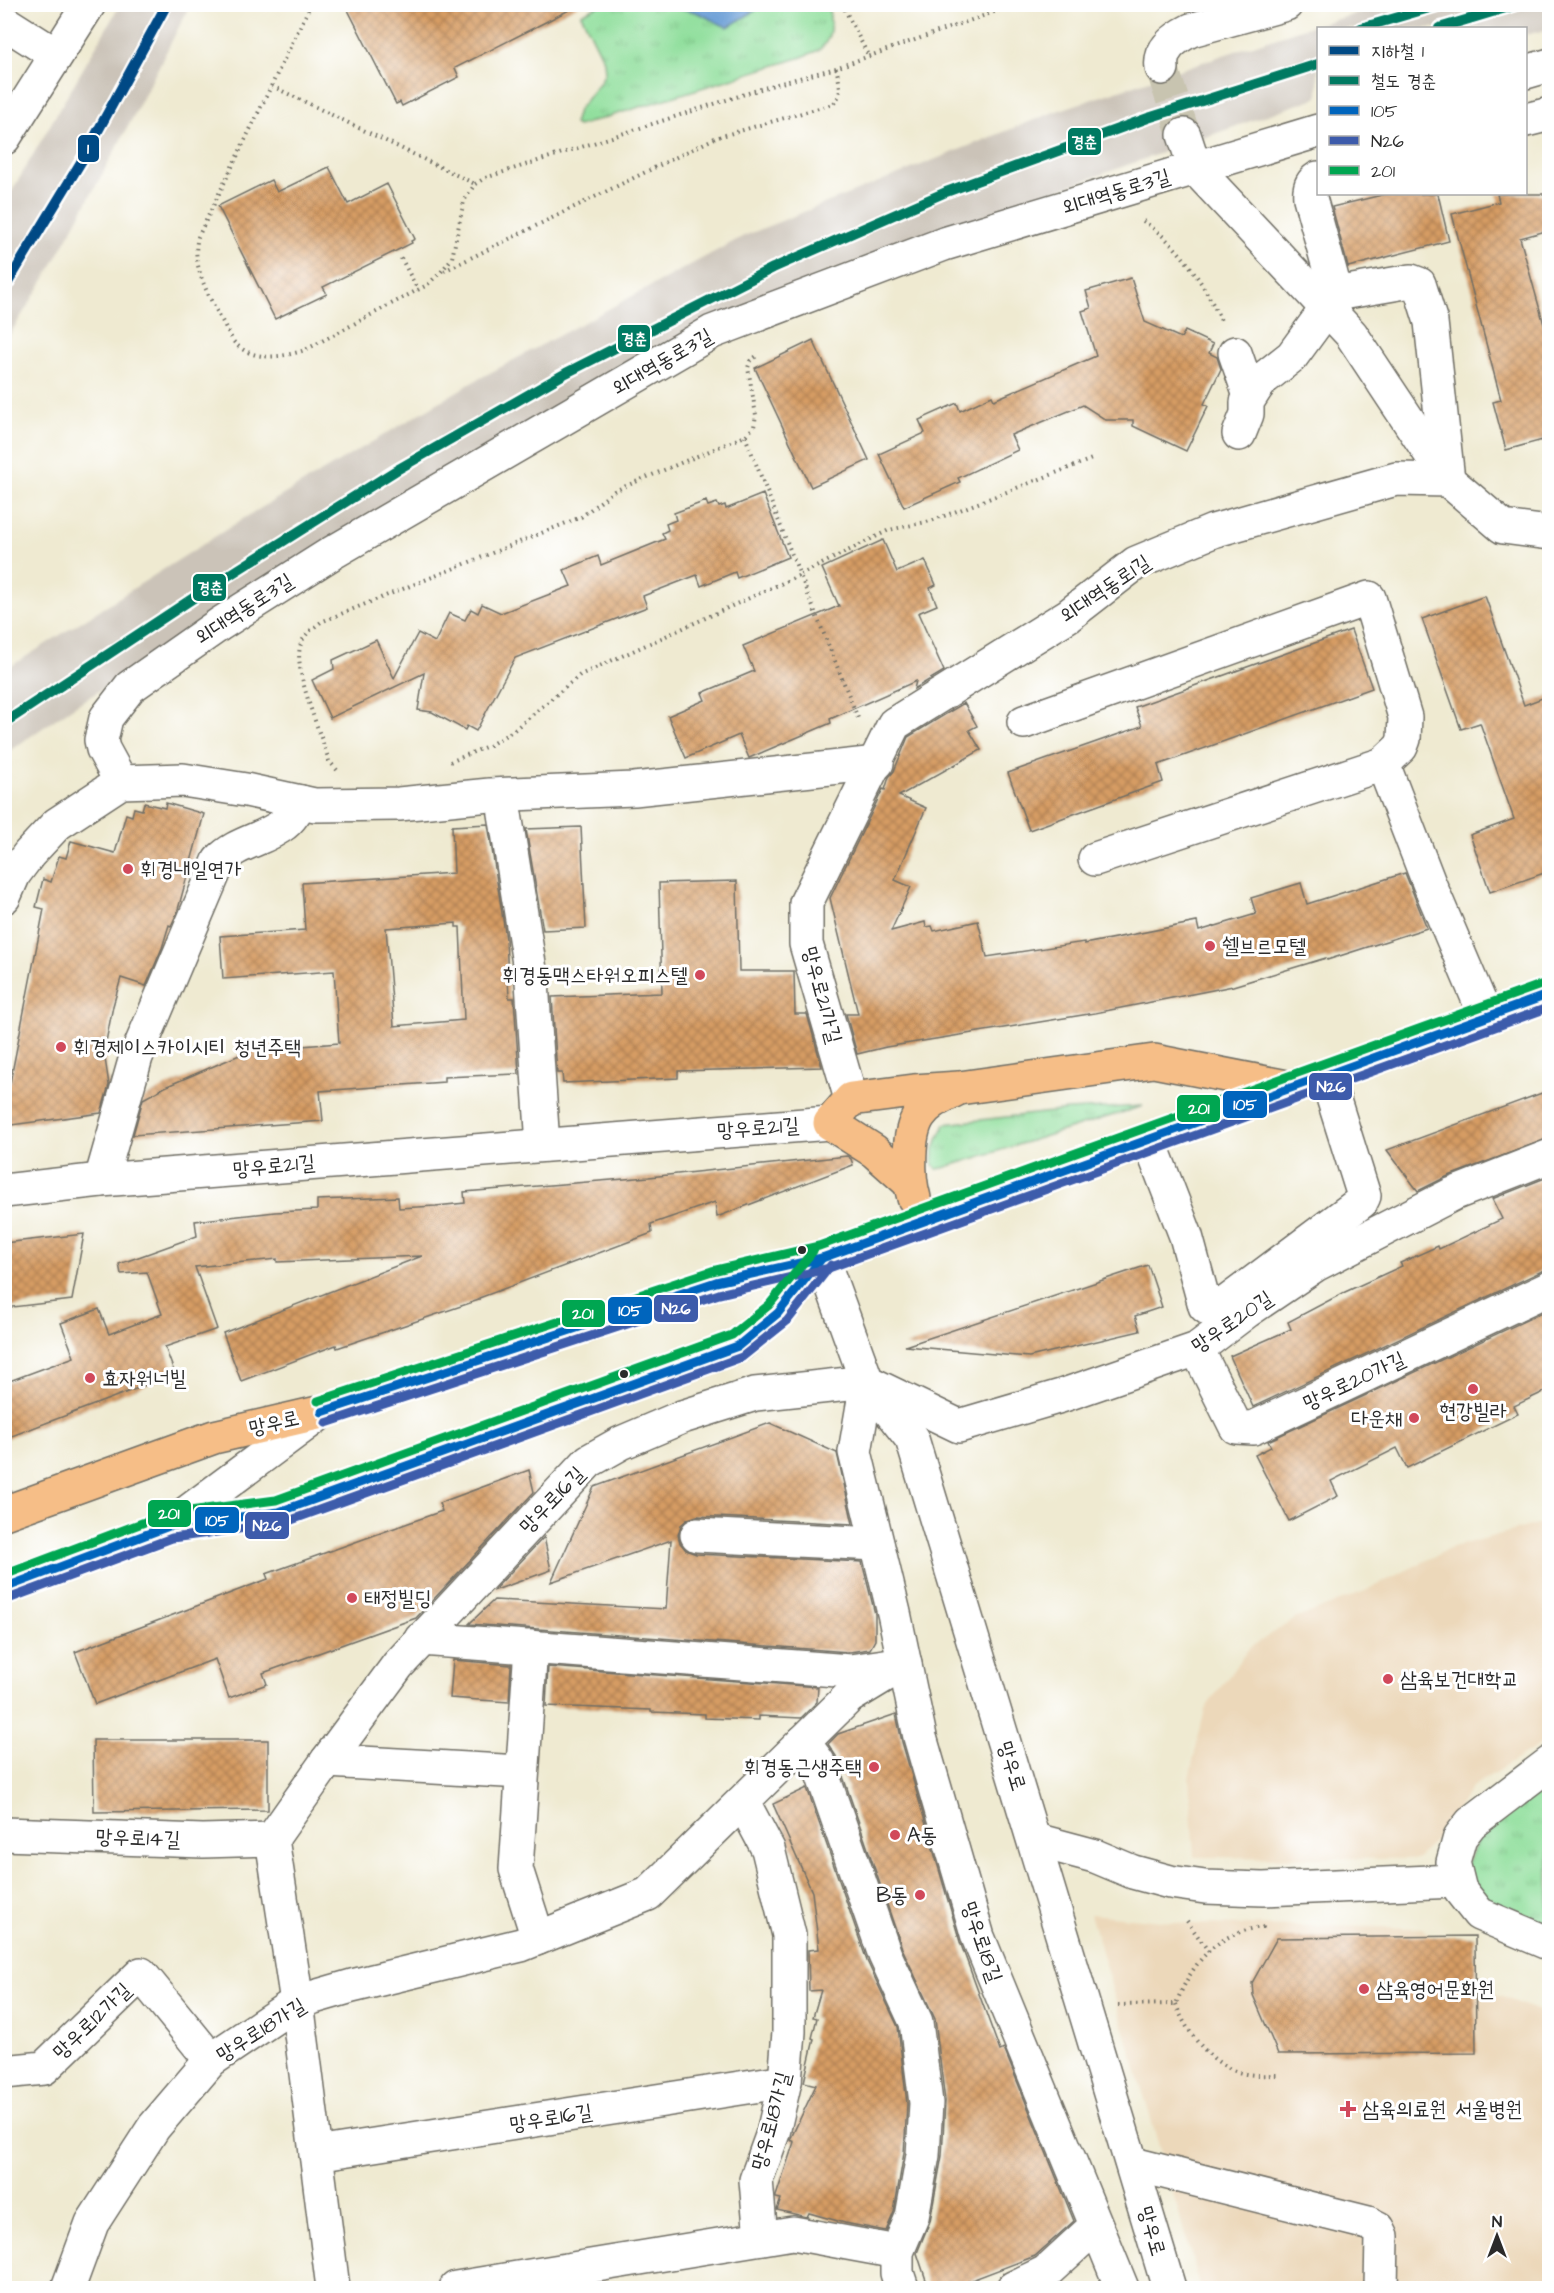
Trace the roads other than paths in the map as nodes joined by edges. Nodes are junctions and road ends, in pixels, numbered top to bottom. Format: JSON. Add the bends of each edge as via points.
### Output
{"nodes":[{"id":1,"x":89,"y":4,"type":"edge"},
{"id":2,"x":1286,"y":4,"type":"edge"},
{"id":3,"x":4,"y":22,"type":"edge"},
{"id":4,"x":56,"y":55,"type":"junction"},
{"id":5,"x":1550,"y":65,"type":"edge"},
{"id":6,"x":1162,"y":68,"type":"tunnel mouth"},
{"id":7,"x":1527,"y":72,"type":"edge"},
{"id":8,"x":1550,"y":114,"type":"edge"},
{"id":9,"x":1527,"y":120,"type":"edge"},
{"id":10,"x":1317,"y":132,"type":"edge"},
{"id":11,"x":1184,"y":135,"type":"tunnel mouth"},
{"id":12,"x":4,"y":138,"type":"edge"},
{"id":13,"x":1195,"y":168,"type":"junction"},
{"id":14,"x":1317,"y":179,"type":"edge"},
{"id":15,"x":1328,"y":308,"type":"junction"},
{"id":16,"x":1235,"y":353,"type":"road end"},
{"id":17,"x":1250,"y":396,"type":"junction"},
{"id":18,"x":1239,"y":434,"type":"dead end"},
{"id":19,"x":1448,"y":480,"type":"junction"},
{"id":20,"x":1550,"y":533,"type":"edge"},
{"id":21,"x":1023,"y":722,"type":"dead end"},
{"id":22,"x":877,"y":763,"type":"junction"},
{"id":23,"x":1383,"y":764,"type":"junction"},
{"id":24,"x":121,"y":782,"type":"junction"},
{"id":25,"x":502,"y":795,"type":"junction"},
{"id":26,"x":301,"y":801,"type":"junction"},
{"id":27,"x":1095,"y":859,"type":"dead end"},
{"id":28,"x":4,"y":897,"type":"edge"},
{"id":29,"x":1550,"y":994,"type":"edge"},
{"id":30,"x":1486,"y":1017,"type":"junction"},
{"id":31,"x":1326,"y":1075,"type":"junction"},
{"id":32,"x":959,"y":1088,"type":"junction"},
{"id":33,"x":1292,"y":1088,"type":"junction"},
{"id":34,"x":851,"y":1099,"type":"junction"},
{"id":35,"x":830,"y":1123,"type":"junction"},
{"id":36,"x":1149,"y":1140,"type":"junction"},
{"id":37,"x":543,"y":1145,"type":"junction"},
{"id":38,"x":1550,"y":1156,"type":"edge"},
{"id":39,"x":101,"y":1180,"type":"junction"},
{"id":40,"x":910,"y":1184,"type":"junction"},
{"id":41,"x":4,"y":1191,"type":"edge"},
{"id":42,"x":922,"y":1222,"type":"junction"},
{"id":43,"x":822,"y":1258,"type":"junction"},
{"id":44,"x":1550,"y":1288,"type":"edge"},
{"id":45,"x":1197,"y":1350,"type":"junction"},
{"id":46,"x":867,"y":1382,"type":"junction"},
{"id":47,"x":322,"y":1412,"type":"junction"},
{"id":48,"x":4,"y":1513,"type":"edge"},
{"id":49,"x":169,"y":1526,"type":"junction"},
{"id":50,"x":697,"y":1535,"type":"dead end"},
{"id":51,"x":877,"y":1544,"type":"junction"},
{"id":52,"x":4,"y":1588,"type":"edge"},
{"id":53,"x":421,"y":1639,"type":"junction"},
{"id":54,"x":531,"y":1647,"type":"junction"},
{"id":55,"x":905,"y":1664,"type":"junction"},
{"id":56,"x":803,"y":1742,"type":"junction"},
{"id":57,"x":327,"y":1761,"type":"junction"},
{"id":58,"x":1550,"y":1763,"type":"edge"},
{"id":59,"x":521,"y":1772,"type":"junction"},
{"id":60,"x":743,"y":1802,"type":"junction"},
{"id":61,"x":4,"y":1834,"type":"edge"},
{"id":62,"x":272,"y":1839,"type":"junction"},
{"id":63,"x":1035,"y":1840,"type":"junction"},
{"id":64,"x":1456,"y":1881,"type":"junction"},
{"id":65,"x":538,"y":1938,"type":"junction"},
{"id":66,"x":1550,"y":1944,"type":"edge"},
{"id":67,"x":297,"y":2002,"type":"junction"},
{"id":68,"x":211,"y":2060,"type":"junction"},
{"id":69,"x":4,"y":2072,"type":"edge"},
{"id":70,"x":785,"y":2081,"type":"junction"},
{"id":71,"x":316,"y":2154,"type":"junction"},
{"id":72,"x":1133,"y":2164,"type":"junction"},
{"id":73,"x":1096,"y":2226,"type":"junction"},
{"id":74,"x":761,"y":2238,"type":"junction"},
{"id":75,"x":897,"y":2252,"type":"junction"},
{"id":76,"x":68,"y":2289,"type":"edge"},
{"id":77,"x":333,"y":2289,"type":"edge"},
{"id":78,"x":456,"y":2289,"type":"edge"},
{"id":79,"x":902,"y":2289,"type":"edge"},
{"id":80,"x":1013,"y":2289,"type":"edge"},
{"id":81,"x":1122,"y":2289,"type":"edge"},
{"id":82,"x":1169,"y":2289,"type":"edge"},
{"id":83,"x":1381,"y":2289,"type":"edge"}],
"edges":[{"from":1,"to":4,"type":"street"},
{"from":2,"to":6,"type":"street","via":[[1191,30],[1164,52]]},
{"from":3,"to":4,"type":"street"},
{"from":4,"to":12,"type":"street"},
{"from":5,"to":7,"type":"street"},
{"from":8,"to":9,"type":"street"},
{"from":10,"to":13,"type":"street","name":"외대역동로3길"},
{"from":11,"to":13,"type":"street"},
{"from":13,"to":15,"type":"street"},
{"from":13,"to":24,"type":"street","name":"외대역동로3길","via":[[944,244],[712,332],[332,553],[130,687],[106,718],[101,740]]},
{"from":14,"to":19,"type":"street","via":[[1309,189],[1310,198],[1333,282],[1339,289],[1347,292],[1411,281],[1419,284],[1424,295],[1431,322]]},
{"from":15,"to":17,"type":"street","via":[[1292,356],[1263,379]]},
{"from":15,"to":19,"type":"street","via":[[1351,334]]},
{"from":16,"to":17,"type":"street"},
{"from":17,"to":18,"type":"street"},
{"from":19,"to":20,"type":"street","via":[[1503,527]]},
{"from":19,"to":22,"type":"street","name":"외대역동로1길","via":[[1396,479],[1213,531],[1136,563],[1069,615],[894,724]]},
{"from":21,"to":23,"type":"street","via":[[1369,598],[1404,717],[1401,747]]},
{"from":22,"to":25,"type":"street","via":[[645,789]]},
{"from":22,"to":34,"type":"street","name":"망우로21가길","via":[[806,903],[806,944]]},
{"from":23,"to":27,"type":"street"},
{"from":23,"to":30,"type":"street"},
{"from":24,"to":26,"type":"street","via":[[183,780]]},
{"from":24,"to":28,"type":"street","via":[[45,836],[14,874]]},
{"from":25,"to":26,"type":"street","via":[[399,804],[315,805]]},
{"from":25,"to":37,"type":"street","via":[[532,982]]},
{"from":26,"to":39,"type":"street","via":[[283,826],[230,850],[219,861],[136,1057]]},
{"from":29,"to":30,"type":"main road","name":"망우로"},
{"from":30,"to":31,"type":"main road","name":"망우로"},
{"from":31,"to":33,"type":"main road","name":"망우로"},
{"from":31,"to":36,"type":"street","via":[[1364,1196],[1222,1306],[1205,1306],[1186,1236]]},
{"from":32,"to":33,"type":"main road","via":[[1154,1061]]},
{"from":32,"to":34,"type":"main road"},
{"from":32,"to":40,"type":"main road","via":[[933,1102],[919,1116],[913,1133]]},
{"from":33,"to":36,"type":"main road","name":"망우로"},
{"from":34,"to":35,"type":"main road"},
{"from":35,"to":37,"type":"street","name":"망우로21길"},
{"from":35,"to":40,"type":"main road","via":[[874,1151]]},
{"from":36,"to":42,"type":"main road","name":"망우로"},
{"from":37,"to":39,"type":"street","name":"망우로21길"},
{"from":38,"to":45,"type":"street","name":"망우로20길","via":[[1453,1194],[1316,1265]]},
{"from":39,"to":41,"type":"street","name":"망우로21길"},
{"from":40,"to":42,"type":"main road"},
{"from":42,"to":43,"type":"main road","name":"망우로"},
{"from":43,"to":46,"type":"street","name":"망우로"},
{"from":43,"to":47,"type":"main road","name":"망우로","via":[[716,1281]]},
{"from":43,"to":49,"type":"main road","via":[[778,1313],[738,1347],[279,1512]]},
{"from":44,"to":45,"type":"street","name":"망우로20가길","via":[[1253,1428],[1236,1427]]},
{"from":45,"to":46,"type":"street","name":"망우로20길","via":[[959,1426]]},
{"from":46,"to":51,"type":"street","name":"망우로18길","via":[[855,1452]]},
{"from":46,"to":53,"type":"street","name":"망우로16길","via":[[754,1394],[682,1418],[589,1461]]},
{"from":46,"to":63,"type":"street","name":"망우로","via":[[912,1439]]},
{"from":47,"to":48,"type":"main road","name":"망우로","via":[[214,1437]]},
{"from":47,"to":49,"type":"street"},
{"from":49,"to":52,"type":"main road"},
{"from":50,"to":51,"type":"street"},
{"from":51,"to":55,"type":"street","name":"망우로18길"},
{"from":53,"to":54,"type":"street"},
{"from":53,"to":57,"type":"street","name":"망우로16길"},
{"from":54,"to":55,"type":"street","via":[[850,1671]]},
{"from":54,"to":59,"type":"street"},
{"from":55,"to":56,"type":"street","name":"망우로18가길","via":[[849,1697]]},
{"from":55,"to":73,"type":"street","name":"망우로18길","via":[[920,1737],[978,1936]]},
{"from":56,"to":60,"type":"street","name":"망우로18가길"},
{"from":56,"to":75,"type":"street","via":[[818,1762],[885,1955],[916,2022],[926,2103],[923,2155],[912,2217]]},
{"from":57,"to":59,"type":"street"},
{"from":57,"to":62,"type":"street","name":"망우로16길"},
{"from":58,"to":64,"type":"street","via":[[1471,1823],[1455,1850]]},
{"from":59,"to":65,"type":"street","via":[[516,1869]]},
{"from":60,"to":65,"type":"street","name":"망우로18가길","via":[[648,1894]]},
{"from":60,"to":70,"type":"street","name":"망우로18가길","via":[[768,1849],[789,1935]]},
{"from":61,"to":62,"type":"street","name":"망우로14길","via":[[203,1841]]},
{"from":62,"to":67,"type":"street"},
{"from":63,"to":64,"type":"street","via":[[1095,1856],[1133,1872],[1205,1887],[1263,1889]]},
{"from":63,"to":72,"type":"street","name":"망우로"},
{"from":64,"to":66,"type":"street","via":[[1479,1914]]},
{"from":65,"to":67,"type":"street","name":"망우로18가길"},
{"from":67,"to":68,"type":"street","name":"망우로18가길"},
{"from":67,"to":71,"type":"street"},
{"from":68,"to":69,"type":"street","name":"망우로12가길","via":[[141,1974],[44,2068]]},
{"from":68,"to":76,"type":"street","name":"망우로18가길","via":[[154,2127],[92,2223]]},
{"from":70,"to":71,"type":"street","name":"망우로16길"},
{"from":70,"to":74,"type":"street","name":"망우로18가길","via":[[773,2133],[756,2180]]},
{"from":71,"to":77,"type":"street"},
{"from":72,"to":82,"type":"street","name":"망우로"},
{"from":72,"to":83,"type":"street","via":[[1378,2228],[1382,2236]]},
{"from":73,"to":80,"type":"street","via":[[1046,2272]]},
{"from":73,"to":81,"type":"street","name":"망우로18길"},
{"from":74,"to":75,"type":"street","via":[[793,2233]]},
{"from":74,"to":78,"type":"street"},
{"from":75,"to":79,"type":"street"}]}
